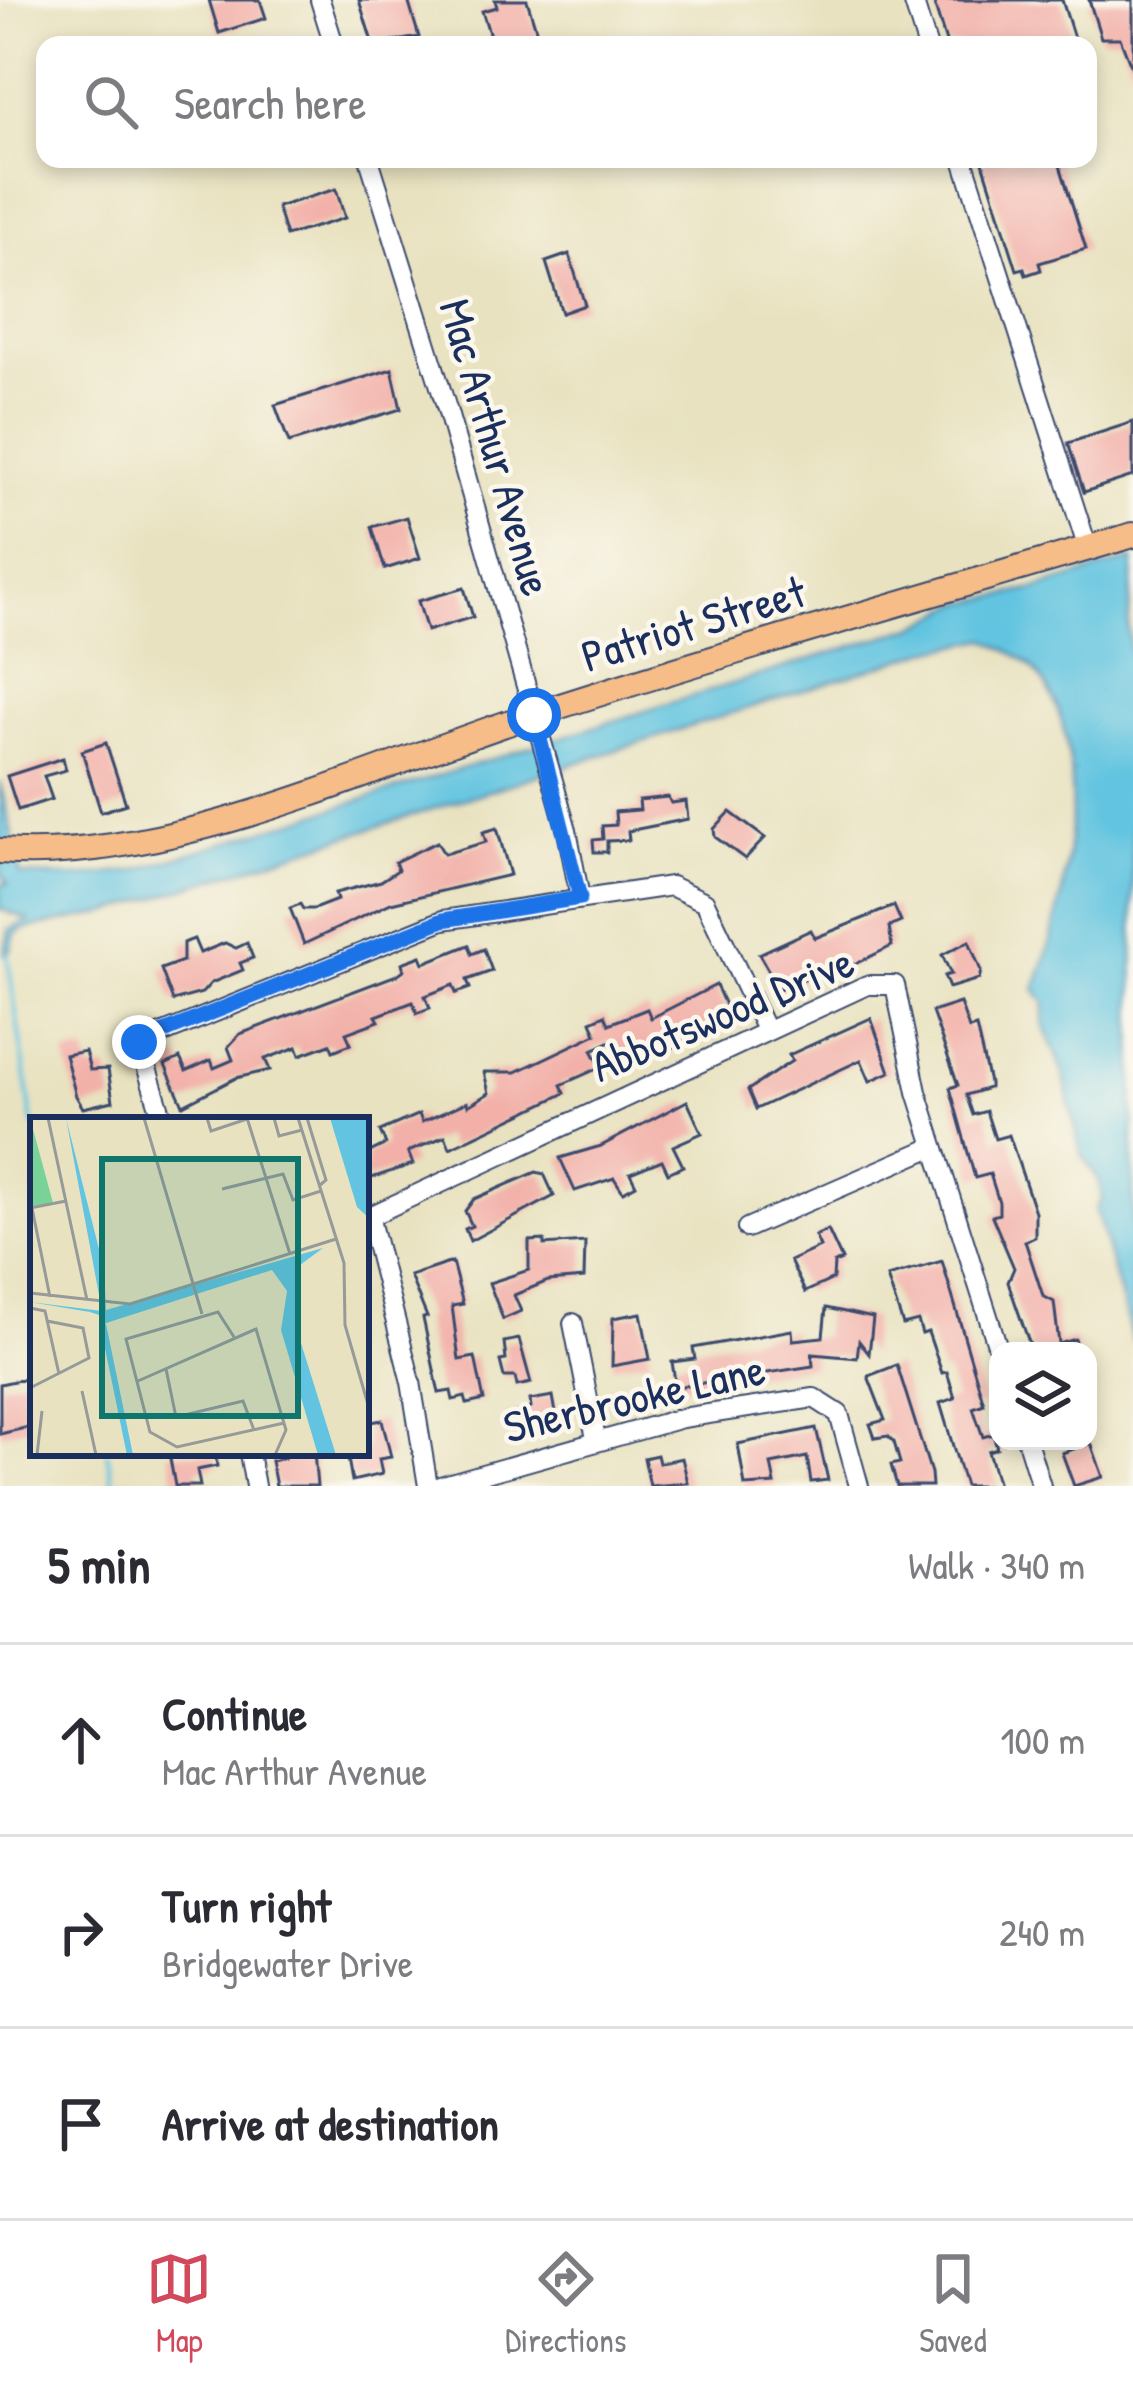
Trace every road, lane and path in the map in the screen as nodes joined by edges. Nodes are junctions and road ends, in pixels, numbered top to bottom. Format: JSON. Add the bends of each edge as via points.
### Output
{"nodes":[{"id":1,"x":320,"y":0,"type":"edge"},
{"id":2,"x":913,"y":0,"type":"edge"},
{"id":3,"x":331,"y":36,"type":"edge"},
{"id":4,"x":924,"y":36,"type":"edge"},
{"id":5,"x":372,"y":168,"type":"edge"},
{"id":6,"x":967,"y":168,"type":"edge"},
{"id":7,"x":1133,"y":536,"type":"edge"},
{"id":8,"x":1088,"y":549,"type":"junction"},
{"id":9,"x":537,"y":726,"type":"junction"},
{"id":10,"x":8,"y":852,"type":"edge"},
{"id":11,"x":580,"y":898,"type":"junction"},
{"id":12,"x":766,"y":1030,"type":"junction"},
{"id":13,"x":162,"y":1117,"type":"edge"},
{"id":14,"x":933,"y":1147,"type":"junction"},
{"id":15,"x":369,"y":1217,"type":"edge"},
{"id":16,"x":369,"y":1221,"type":"edge"},
{"id":17,"x":747,"y":1228,"type":"dead end"},
{"id":18,"x":573,"y":1323,"type":"dead end"},
{"id":19,"x":996,"y":1342,"type":"edge"},
{"id":20,"x":596,"y":1439,"type":"junction"},
{"id":21,"x":1030,"y":1450,"type":"edge"},
{"id":22,"x":249,"y":1456,"type":"edge"},
{"id":23,"x":255,"y":1486,"type":"edge"},
{"id":24,"x":428,"y":1486,"type":"edge"},
{"id":25,"x":440,"y":1486,"type":"edge"},
{"id":26,"x":859,"y":1486,"type":"edge"},
{"id":27,"x":1041,"y":1486,"type":"edge"}],
"edges":[{"from":1,"to":3,"type":"street"},
{"from":2,"to":4,"type":"street"},
{"from":5,"to":9,"type":"street","name":"Mac Arthur Avenue"},
{"from":6,"to":8,"type":"street"},
{"from":7,"to":8,"type":"main road","name":"Patriot Street"},
{"from":8,"to":9,"type":"main road","name":"Patriot Street"},
{"from":9,"to":10,"type":"main road","name":"Patriot Street","via":[[161,840],[76,854]]},
{"from":9,"to":11,"type":"street","name":"Mac Arthur Avenue"},
{"from":11,"to":12,"type":"street","via":[[671,886],[705,902]]},
{"from":11,"to":13,"type":"street","via":[[443,920],[139,1042]]},
{"from":12,"to":14,"type":"street","name":"Abbotswood Drive","via":[[867,985],[895,985]]},
{"from":12,"to":15,"type":"street","name":"Abbotswood Drive"},
{"from":14,"to":17,"type":"street"},
{"from":14,"to":19,"type":"street","name":"Abbotswood Drive"},
{"from":16,"to":24,"type":"street"},
{"from":18,"to":20,"type":"street"},
{"from":20,"to":25,"type":"street","name":"Sherbrooke Lane"},
{"from":20,"to":26,"type":"street","name":"Sherbrooke Lane","via":[[814,1398],[838,1414]]},
{"from":21,"to":27,"type":"street"},
{"from":22,"to":23,"type":"street"}]}
